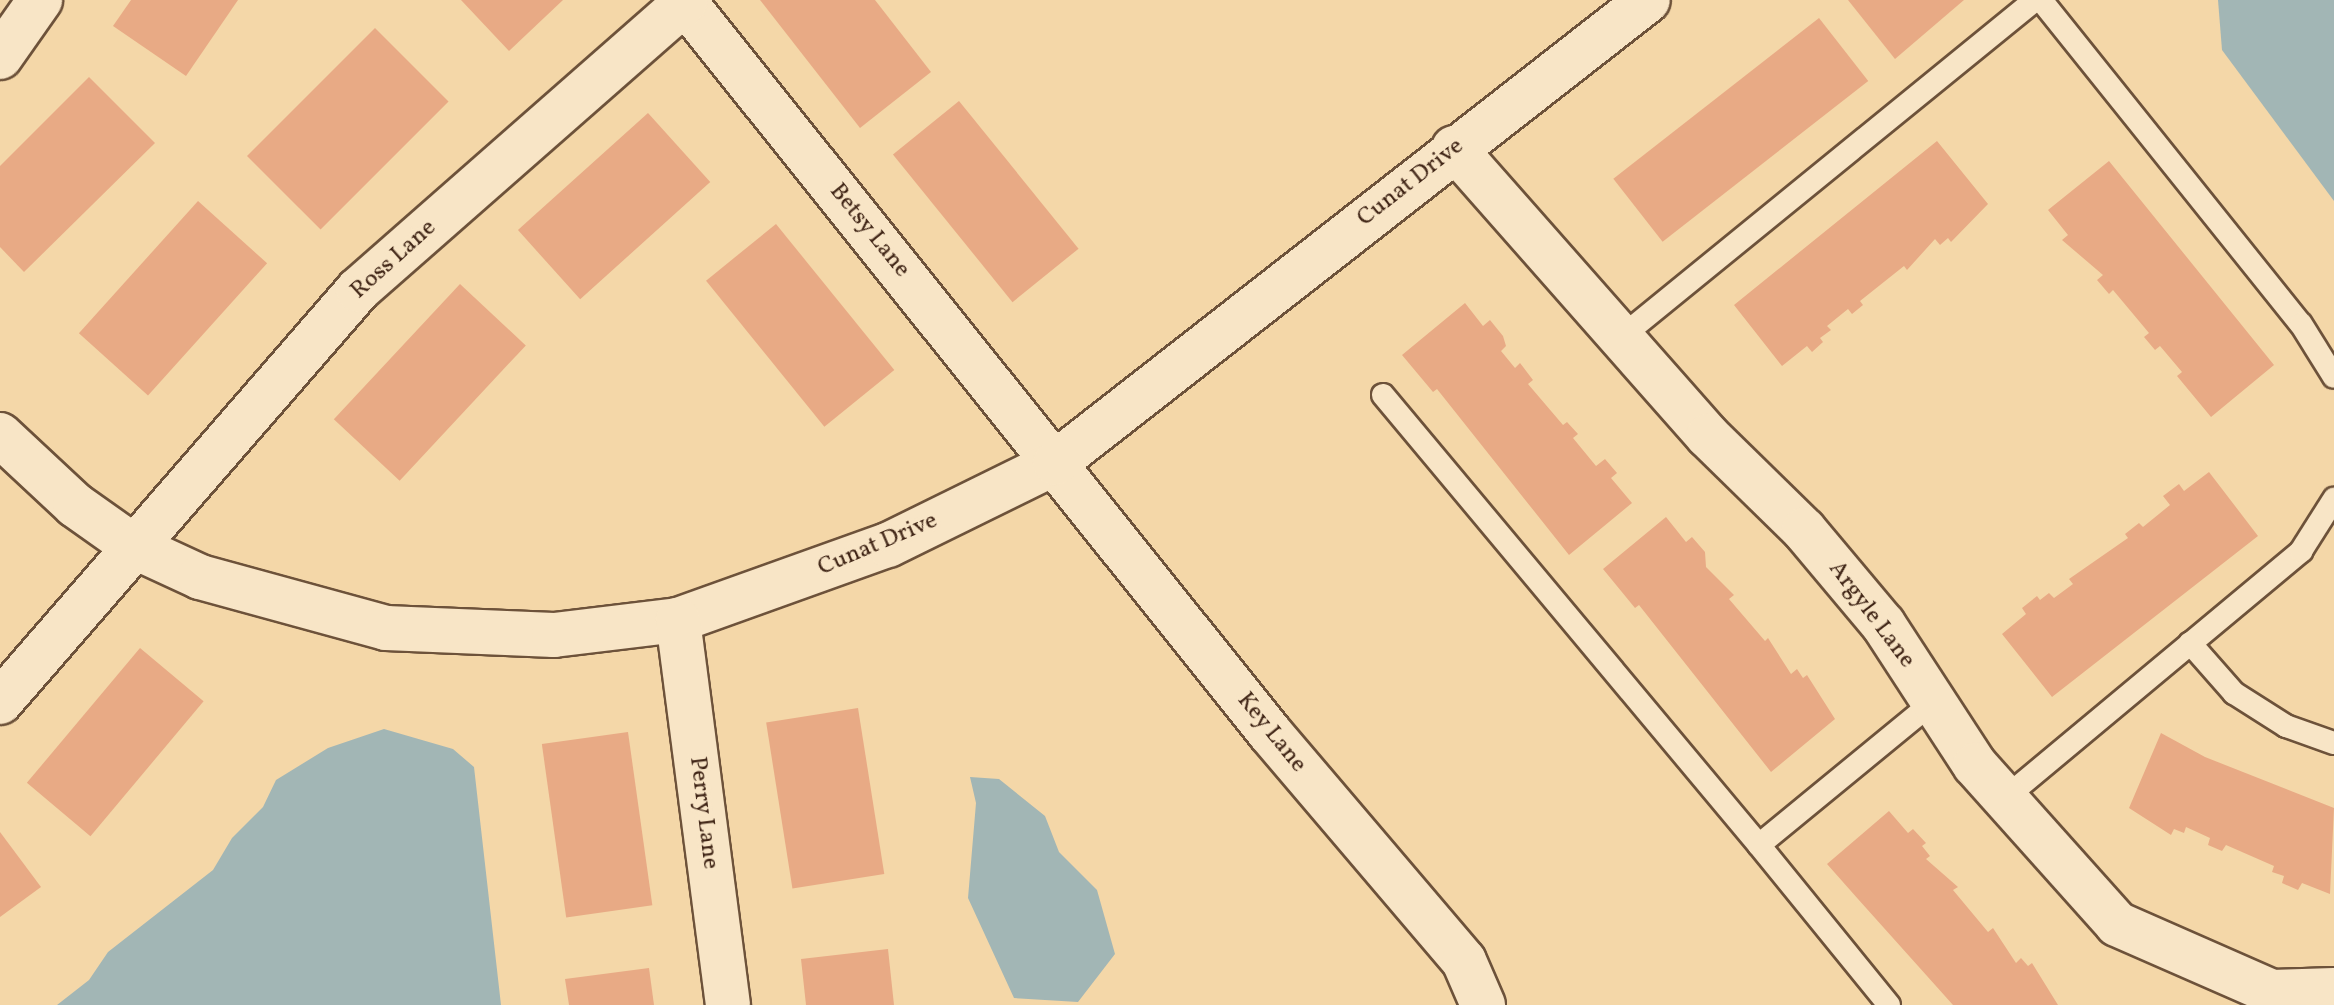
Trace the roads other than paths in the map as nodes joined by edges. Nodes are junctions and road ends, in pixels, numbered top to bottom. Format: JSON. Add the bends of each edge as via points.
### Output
{"nodes":[{"id":1,"x":40,"y":0,"type":"edge"},
{"id":2,"x":1648,"y":0,"type":"edge"},
{"id":3,"x":2038,"y":0,"type":"edge"},
{"id":4,"x":684,"y":1,"type":"edge"},
{"id":5,"x":0,"y":57,"type":"edge"},
{"id":6,"x":1454,"y":148,"type":"junction"},
{"id":7,"x":1620,"y":338,"type":"junction"},
{"id":8,"x":2334,"y":377,"type":"edge"},
{"id":9,"x":1383,"y":395,"type":"dead end"},
{"id":10,"x":0,"y":435,"type":"edge"},
{"id":11,"x":1055,"y":463,"type":"junction"},
{"id":12,"x":2334,"y":499,"type":"edge"},
{"id":13,"x":133,"y":546,"type":"junction"},
{"id":14,"x":678,"y":620,"type":"junction"},
{"id":15,"x":2190,"y":643,"type":"junction"},
{"id":16,"x":1934,"y":701,"type":"junction"},
{"id":17,"x":0,"y":702,"type":"edge"},
{"id":18,"x":2334,"y":743,"type":"edge"},
{"id":19,"x":2005,"y":798,"type":"junction"},
{"id":20,"x":1759,"y":845,"type":"junction"},
{"id":21,"x":2334,"y":990,"type":"edge"},
{"id":22,"x":728,"y":1005,"type":"edge"},
{"id":23,"x":1483,"y":1005,"type":"edge"},
{"id":24,"x":1889,"y":1005,"type":"edge"}],
"edges":[{"from":1,"to":5,"type":"street"},
{"from":2,"to":6,"type":"street","name":"Cunat Drive"},
{"from":3,"to":7,"type":"lane"},
{"from":3,"to":8,"type":"lane","via":[[2301,324]]},
{"from":4,"to":11,"type":"street","name":"Betsy Lane"},
{"from":4,"to":13,"type":"street","name":"Ross Lane","via":[[358,290]]},
{"from":6,"to":7,"type":"street","name":"Argyle Lane"},
{"from":6,"to":11,"type":"street","name":"Cunat Drive"},
{"from":7,"to":16,"type":"street","name":"Argyle Lane","via":[[1708,436],[1804,530],[1883,624]]},
{"from":9,"to":20,"type":"lane"},
{"from":10,"to":13,"type":"street","name":"Cunat Drive","via":[[75,505]]},
{"from":11,"to":14,"type":"street","name":"Cunat Drive","via":[[888,545]]},
{"from":11,"to":23,"type":"street","name":"Key Lane","via":[[1270,733],[1464,961]]},
{"from":12,"to":15,"type":"lane","via":[[2301,551]]},
{"from":13,"to":14,"type":"street","name":"Cunat Drive","via":[[200,577],[386,628],[554,635]]},
{"from":13,"to":17,"type":"street","name":"Ross Lane"},
{"from":14,"to":22,"type":"street","name":"Perry Lane"},
{"from":15,"to":18,"type":"lane","via":[[2234,693],[2286,726]]},
{"from":15,"to":19,"type":"lane"},
{"from":16,"to":19,"type":"street","name":"Argyle Lane","via":[[1975,765]]},
{"from":16,"to":20,"type":"lane"},
{"from":19,"to":21,"type":"street","name":"Argyle Lane","via":[[2117,924],[2272,992]]},
{"from":20,"to":24,"type":"lane"}]}
